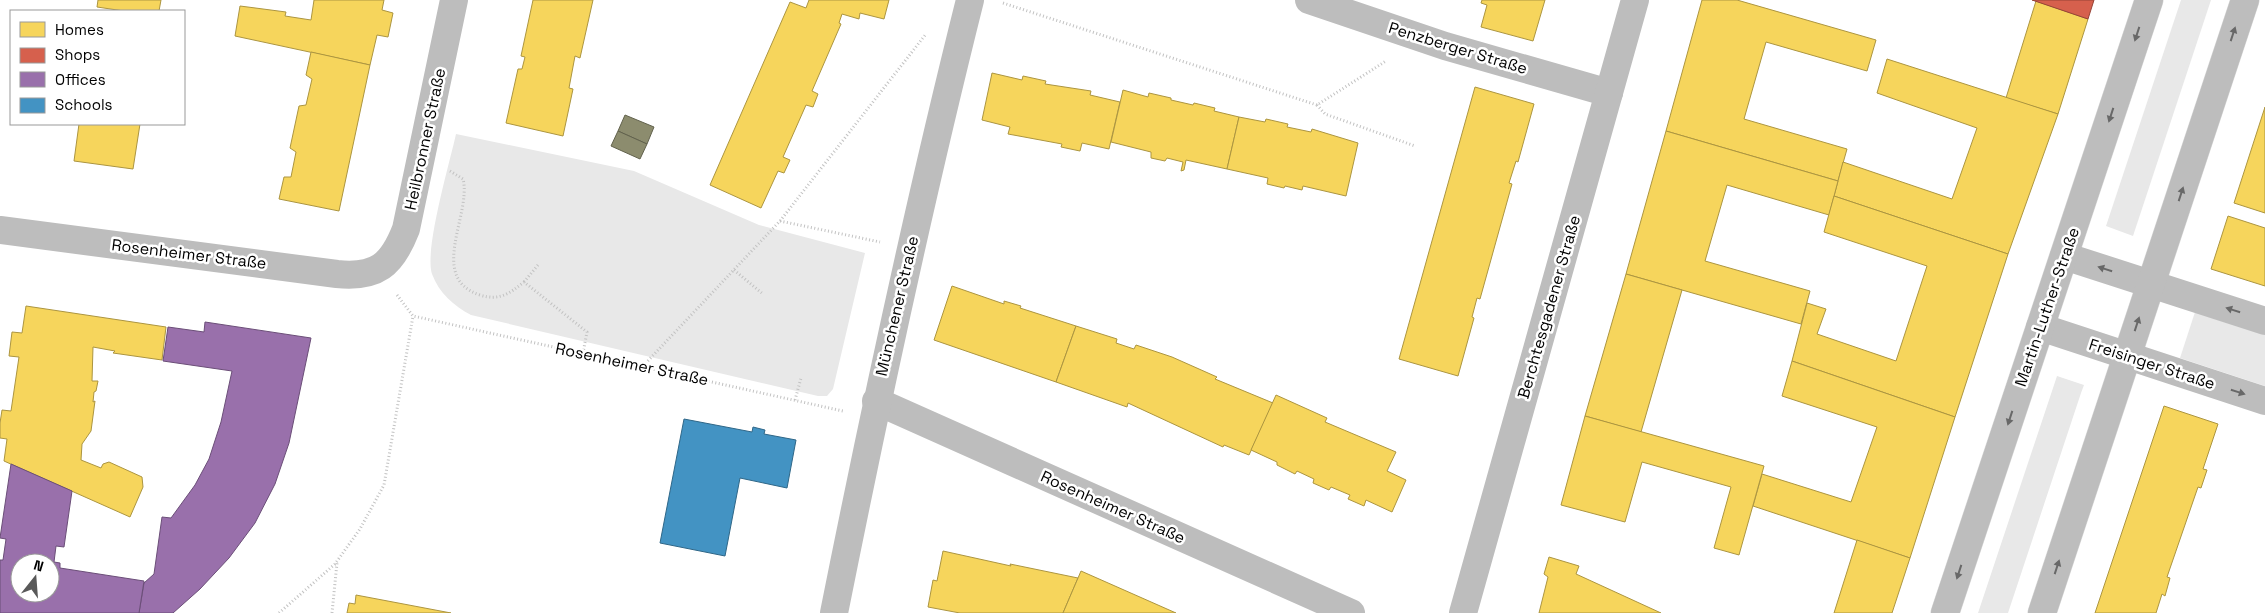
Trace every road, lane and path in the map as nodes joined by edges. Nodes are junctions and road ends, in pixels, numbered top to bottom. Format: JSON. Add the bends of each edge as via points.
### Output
{"nodes":[{"id":1,"x":454,"y":0,"type":"edge"},
{"id":2,"x":970,"y":0,"type":"edge"},
{"id":3,"x":1308,"y":0,"type":"edge"},
{"id":4,"x":1635,"y":0,"type":"edge"},
{"id":5,"x":2149,"y":0,"type":"edge"},
{"id":6,"x":2245,"y":0,"type":"edge"},
{"id":7,"x":1003,"y":3,"type":"dead end"},
{"id":8,"x":932,"y":27,"type":"dead end"},
{"id":9,"x":1387,"y":60,"type":"dead end"},
{"id":10,"x":1609,"y":93,"type":"junction"},
{"id":11,"x":1317,"y":105,"type":"junction"},
{"id":12,"x":1415,"y":146,"type":"dead end"},
{"id":13,"x":445,"y":170,"type":"dead end"},
{"id":14,"x":780,"y":221,"type":"junction"},
{"id":15,"x":0,"y":230,"type":"edge"},
{"id":16,"x":883,"y":243,"type":"dead end"},
{"id":17,"x":2064,"y":256,"type":"junction"},
{"id":18,"x":538,"y":265,"type":"dead end"},
{"id":19,"x":377,"y":269,"type":"joint"},
{"id":20,"x":734,"y":270,"type":"junction"},
{"id":21,"x":524,"y":282,"type":"junction"},
{"id":22,"x":2151,"y":284,"type":"junction"},
{"id":23,"x":764,"y":294,"type":"dead end"},
{"id":24,"x":399,"y":298,"type":"dead end"},
{"id":25,"x":413,"y":316,"type":"junction"},
{"id":26,"x":2265,"y":321,"type":"edge"},
{"id":27,"x":2040,"y":328,"type":"junction"},
{"id":28,"x":583,"y":353,"type":"junction"},
{"id":29,"x":2127,"y":356,"type":"junction"},
{"id":30,"x":643,"y":366,"type":"junction"},
{"id":31,"x":801,"y":378,"type":"dead end"},
{"id":32,"x":795,"y":400,"type":"junction"},
{"id":33,"x":2265,"y":401,"type":"edge"},
{"id":34,"x":874,"y":409,"type":"junction"},
{"id":35,"x":337,"y":562,"type":"junction"},
{"id":36,"x":279,"y":613,"type":"edge"},
{"id":37,"x":332,"y":613,"type":"edge"},
{"id":38,"x":834,"y":613,"type":"edge"},
{"id":39,"x":1351,"y":613,"type":"edge"},
{"id":40,"x":1463,"y":613,"type":"edge"},
{"id":41,"x":1945,"y":613,"type":"edge"},
{"id":42,"x":2042,"y":613,"type":"edge"}],
"edges":[{"from":1,"to":19,"type":"street","name":"Heilbronner Straße","via":[[406,229],[399,246]]},
{"from":2,"to":34,"type":"street","name":"Münchener Straße"},
{"from":3,"to":10,"type":"street","name":"Penzberger Straße","via":[[1445,46]]},
{"from":4,"to":10,"type":"street","name":"Berchtesgadener Straße"},
{"from":5,"to":17,"type":"street","name":"Martin-Luther-Straße","one_way":true},
{"from":22,"to":6,"type":"street","one_way":true},
{"from":7,"to":11,"type":"path"},
{"from":8,"to":14,"type":"path"},
{"from":9,"to":11,"type":"path"},
{"from":10,"to":40,"type":"street","name":"Berchtesgadener Straße"},
{"from":11,"to":12,"type":"path","via":[[1325,114]]},
{"from":13,"to":21,"type":"path","via":[[463,178],[466,190],[453,258],[454,271],[464,287],[493,298],[508,295]]},
{"from":14,"to":16,"type":"path","name":"Münchener Straße"},
{"from":14,"to":20,"type":"path"},
{"from":15,"to":19,"type":"street","name":"Rosenheimer Straße","via":[[347,275],[364,275]]},
{"from":22,"to":17,"type":"street","one_way":true},
{"from":17,"to":27,"type":"street","name":"Martin-Luther-Straße"},
{"from":18,"to":21,"type":"path"},
{"from":20,"to":23,"type":"path"},
{"from":20,"to":30,"type":"path"},
{"from":21,"to":28,"type":"path","via":[[587,332]]},
{"from":26,"to":22,"type":"street","one_way":true},
{"from":29,"to":22,"type":"street","one_way":true},
{"from":24,"to":25,"type":"path"},
{"from":25,"to":28,"type":"path","name":"Rosenheimer Straße"},
{"from":25,"to":35,"type":"path","via":[[384,485]]},
{"from":27,"to":29,"type":"street","name":"Freisinger Straße"},
{"from":27,"to":41,"type":"street","name":"Martin-Luther-Straße","one_way":true},
{"from":28,"to":30,"type":"path","name":"Rosenheimer Straße"},
{"from":29,"to":33,"type":"street","name":"Freisinger Straße","one_way":true},
{"from":42,"to":29,"type":"street","one_way":true},
{"from":30,"to":32,"type":"path","name":"Rosenheimer Straße"},
{"from":31,"to":32,"type":"path"},
{"from":32,"to":34,"type":"path","name":"Rosenheimer Straße"},
{"from":34,"to":38,"type":"street","name":"Münchener Straße"},
{"from":34,"to":39,"type":"street","name":"Rosenheimer Straße"},
{"from":35,"to":36,"type":"path"},
{"from":35,"to":37,"type":"path"}]}
